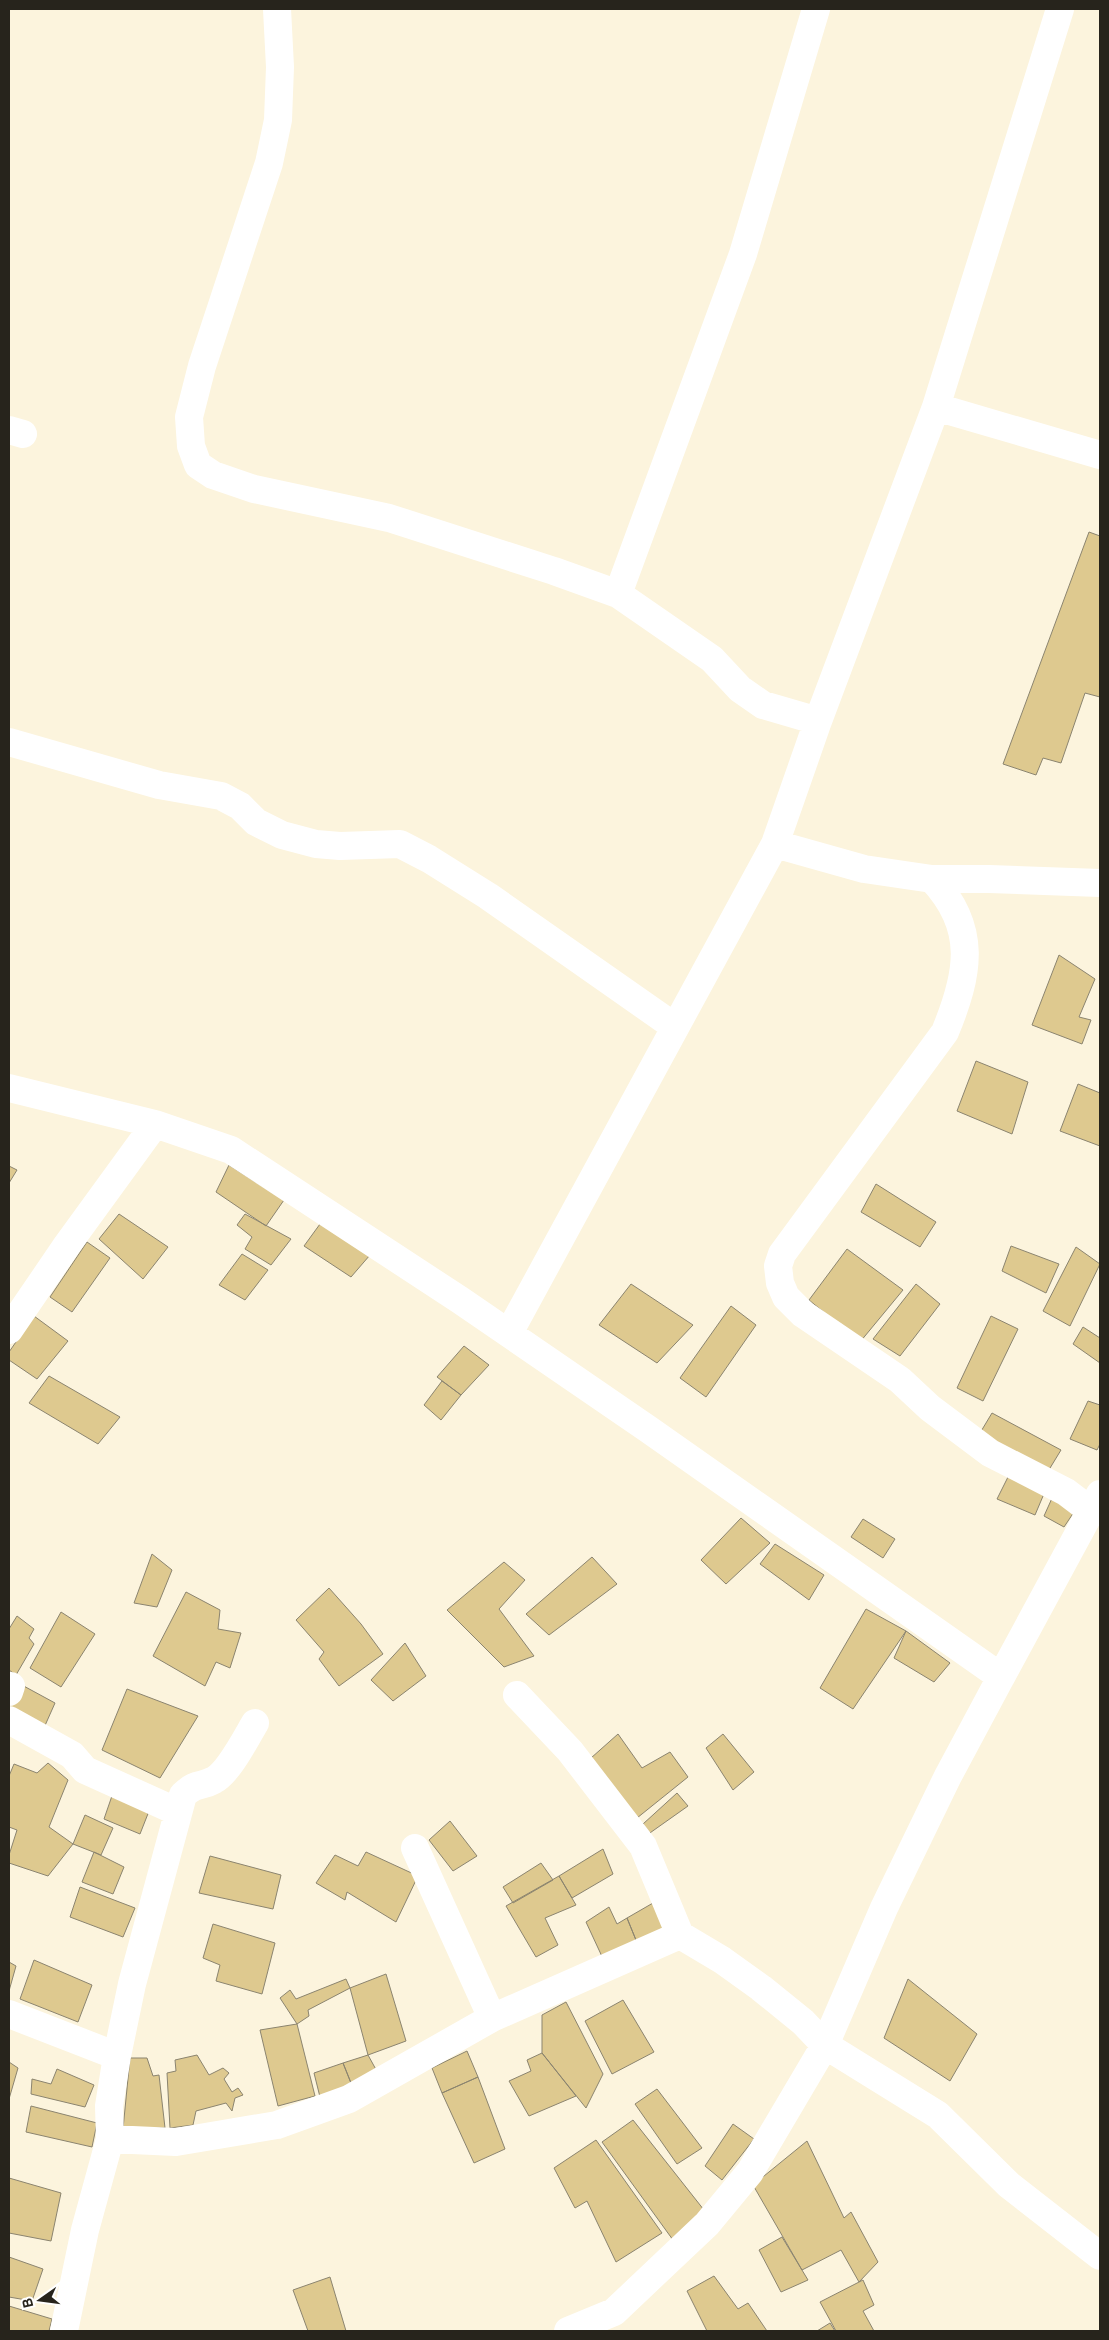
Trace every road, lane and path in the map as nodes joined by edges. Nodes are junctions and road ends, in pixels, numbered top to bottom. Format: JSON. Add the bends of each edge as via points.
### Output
{"nodes":[{"id":1,"x":278,"y":9,"type":"edge"},
{"id":2,"x":816,"y":9,"type":"edge"},
{"id":3,"x":1060,"y":9,"type":"edge"},
{"id":4,"x":936,"y":407,"type":"junction"},
{"id":5,"x":1100,"y":455,"type":"edge"},
{"id":6,"x":618,"y":594,"type":"junction"},
{"id":7,"x":818,"y":721,"type":"junction"},
{"id":8,"x":9,"y":742,"type":"edge"},
{"id":9,"x":775,"y":844,"type":"junction"},
{"id":10,"x":932,"y":879,"type":"junction"},
{"id":11,"x":1100,"y":883,"type":"edge"},
{"id":12,"x":676,"y":1027,"type":"junction"},
{"id":13,"x":9,"y":1088,"type":"edge"},
{"id":14,"x":154,"y":1124,"type":"junction"},
{"id":15,"x":9,"y":1330,"type":"edge"},
{"id":16,"x":508,"y":1333,"type":"junction"},
{"id":17,"x":1096,"y":1503,"type":"edge"},
{"id":18,"x":1001,"y":1677,"type":"junction"},
{"id":19,"x":516,"y":1695,"type":"dead end"},
{"id":20,"x":9,"y":1720,"type":"edge"},
{"id":21,"x":255,"y":1723,"type":"dead end"},
{"id":22,"x":178,"y":1812,"type":"junction"},
{"id":23,"x":415,"y":1848,"type":"dead end"},
{"id":24,"x":680,"y":1935,"type":"junction"},
{"id":25,"x":9,"y":2014,"type":"edge"},
{"id":26,"x":492,"y":2018,"type":"junction"},
{"id":27,"x":825,"y":2045,"type":"junction"},
{"id":28,"x":117,"y":2056,"type":"junction"},
{"id":29,"x":110,"y":2139,"type":"junction"},
{"id":30,"x":1100,"y":2256,"type":"edge"},
{"id":31,"x":64,"y":2331,"type":"edge"},
{"id":32,"x":568,"y":2331,"type":"edge"}],
"edges":[{"from":1,"to":6,"type":"street","via":[[278,120],[269,163],[202,366],[190,417],[191,446],[198,464],[213,476],[254,489],[389,518]]},
{"from":2,"to":6,"type":"street","via":[[743,254]]},
{"from":3,"to":4,"type":"street"},
{"from":4,"to":5,"type":"street"},
{"from":4,"to":7,"type":"street"},
{"from":6,"to":7,"type":"street","via":[[712,659],[740,689],[764,705]]},
{"from":7,"to":9,"type":"street"},
{"from":8,"to":12,"type":"street","via":[[159,785],[221,796],[240,806],[256,822],[282,835],[316,844],[400,844],[429,858],[488,896]]},
{"from":9,"to":10,"type":"street","via":[[864,869]]},
{"from":9,"to":12,"type":"street"},
{"from":10,"to":11,"type":"street"},
{"from":10,"to":17,"type":"street","via":[[956,911],[964,935],[964,976],[956,1005],[945,1032],[782,1254],[778,1266],[780,1283],[786,1297],[803,1314],[900,1380],[930,1408],[996,1457],[1066,1492]]},
{"from":12,"to":16,"type":"street"},
{"from":13,"to":14,"type":"street"},
{"from":14,"to":15,"type":"street"},
{"from":14,"to":16,"type":"street","via":[[232,1150]]},
{"from":16,"to":18,"type":"street"},
{"from":17,"to":18,"type":"street"},
{"from":18,"to":27,"type":"street","via":[[948,1776],[884,1908]]},
{"from":19,"to":24,"type":"street","via":[[570,1751],[643,1846]]},
{"from":20,"to":22,"type":"street","via":[[72,1755],[85,1770]]},
{"from":21,"to":22,"type":"street","via":[[234,1758],[214,1780],[193,1785],[183,1795]]},
{"from":22,"to":28,"type":"street","via":[[132,1984]]},
{"from":23,"to":26,"type":"street"},
{"from":24,"to":26,"type":"street"},
{"from":24,"to":27,"type":"street","via":[[761,1988],[804,2022]]},
{"from":25,"to":28,"type":"street"},
{"from":26,"to":29,"type":"street","via":[[349,2099],[277,2125],[176,2142]]},
{"from":27,"to":30,"type":"street","via":[[938,2115],[1009,2185]]},
{"from":27,"to":32,"type":"street","via":[[750,2172],[707,2224],[614,2312]]},
{"from":28,"to":29,"type":"street","via":[[109,2106]]},
{"from":29,"to":31,"type":"street","via":[[85,2230]]}]}
